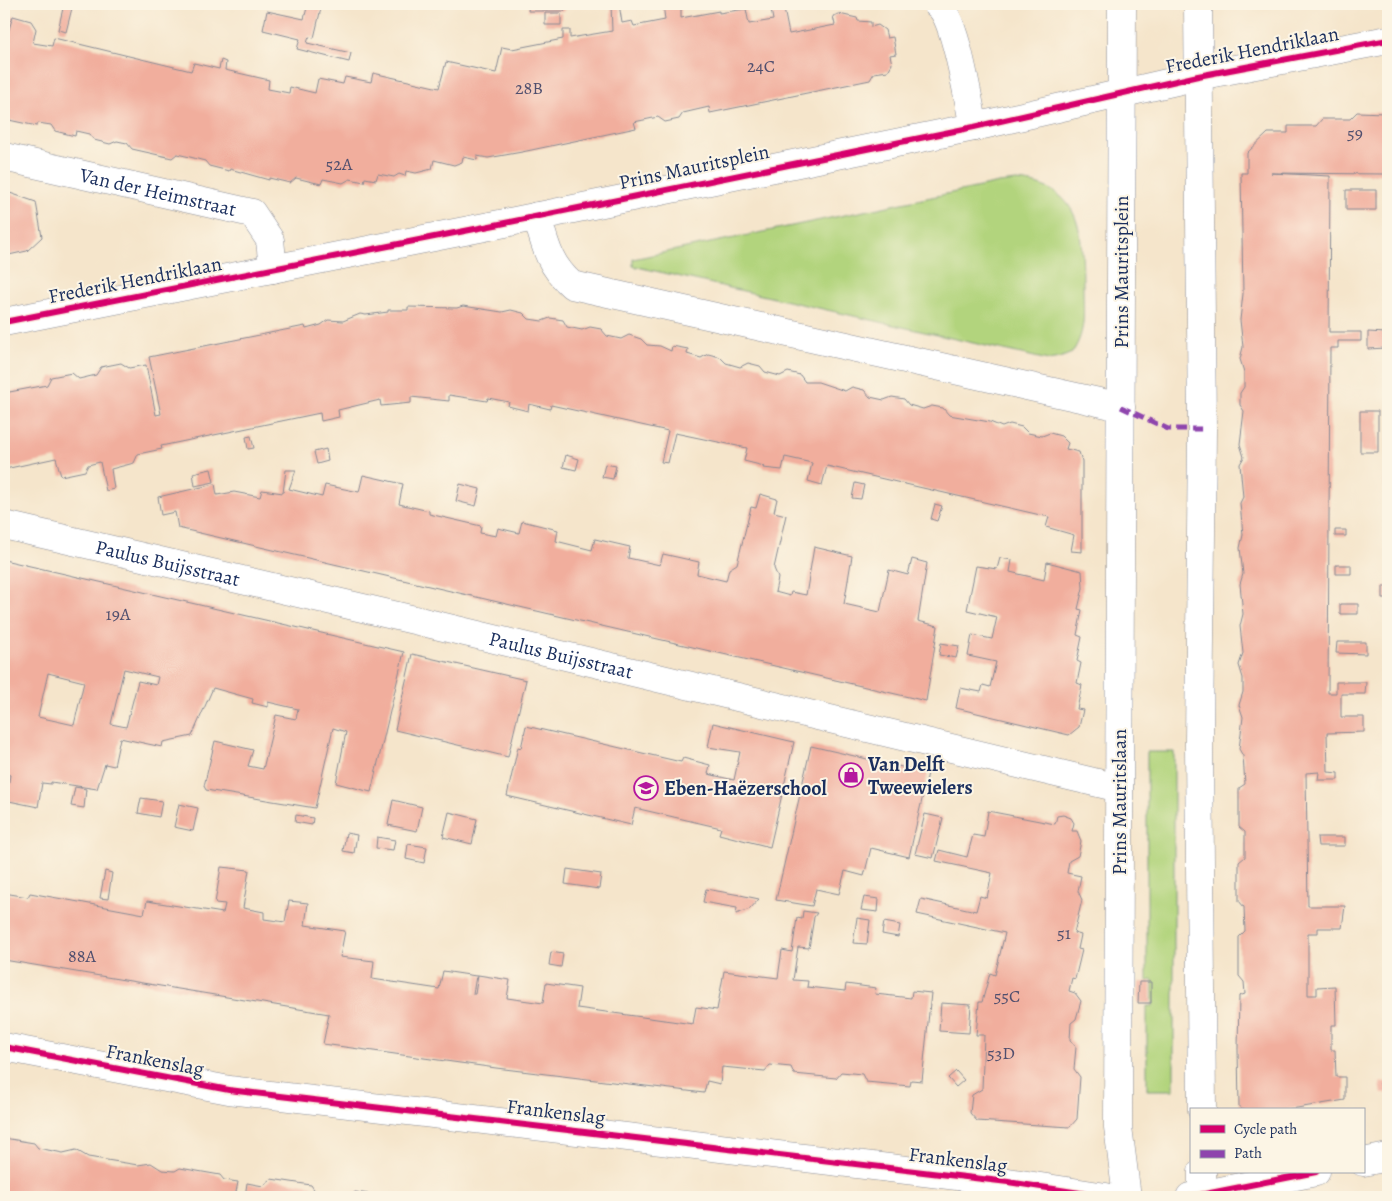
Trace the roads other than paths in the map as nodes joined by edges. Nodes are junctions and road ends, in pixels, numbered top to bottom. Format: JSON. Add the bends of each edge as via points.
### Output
{"nodes":[{"id":1,"x":937,"y":4,"type":"edge"},
{"id":2,"x":1122,"y":4,"type":"edge"},
{"id":3,"x":1198,"y":4,"type":"edge"},
{"id":4,"x":1388,"y":40,"type":"edge"},
{"id":5,"x":1198,"y":76,"type":"junction"},
{"id":6,"x":1122,"y":92,"type":"junction"},
{"id":7,"x":974,"y":127,"type":"junction"},
{"id":8,"x":4,"y":156,"type":"edge"},
{"id":9,"x":538,"y":216,"type":"junction"},
{"id":10,"x":272,"y":269,"type":"junction"},
{"id":11,"x":4,"y":322,"type":"edge"},
{"id":12,"x":1121,"y":407,"type":"junction"},
{"id":13,"x":4,"y":525,"type":"edge"},
{"id":14,"x":1119,"y":788,"type":"junction"},
{"id":15,"x":4,"y":1047,"type":"edge"},
{"id":16,"x":1202,"y":1108,"type":"edge"},
{"id":17,"x":1388,"y":1157,"type":"edge"},
{"id":18,"x":1364,"y":1162,"type":"edge"},
{"id":19,"x":1202,"y":1174,"type":"edge"},
{"id":20,"x":1307,"y":1174,"type":"edge"},
{"id":21,"x":1106,"y":1197,"type":"edge"},
{"id":22,"x":1127,"y":1197,"type":"edge"},
{"id":23,"x":1190,"y":1197,"type":"edge"},
{"id":24,"x":1202,"y":1197,"type":"edge"}],
"edges":[{"from":1,"to":7,"type":"street","via":[[944,9],[953,30]]},
{"from":2,"to":6,"type":"street"},
{"from":3,"to":5,"type":"street"},
{"from":4,"to":5,"type":"street","name":"Frederik Hendriklaan"},
{"from":5,"to":6,"type":"street","name":"Frederik Hendriklaan"},
{"from":5,"to":16,"type":"street","via":[[1202,429],[1199,734]]},
{"from":6,"to":7,"type":"street","name":"Prins Mauritsplein"},
{"from":6,"to":12,"type":"street","name":"Prins Mauritsplein"},
{"from":7,"to":9,"type":"street","name":"Prins Mauritsplein"},
{"from":8,"to":10,"type":"street","name":"Van der Heimstraat","via":[[252,213],[270,240]]},
{"from":9,"to":10,"type":"street","name":"Prins Mauritsplein"},
{"from":9,"to":12,"type":"street","via":[[545,248],[558,273],[572,285]]},
{"from":10,"to":11,"type":"street","name":"Frederik Hendriklaan"},
{"from":12,"to":14,"type":"street","name":"Prins Mauritslaan"},
{"from":13,"to":14,"type":"street","name":"Paulus Buijsstraat"},
{"from":14,"to":22,"type":"street","name":"Prins Mauritslaan","via":[[1118,1127]]},
{"from":15,"to":21,"type":"street","name":"Frankenslag","via":[[229,1090],[1008,1182]]},
{"from":17,"to":18,"type":"street"},
{"from":19,"to":24,"type":"street"},
{"from":20,"to":24,"type":"street"},
{"from":23,"to":24,"type":"street"}]}
